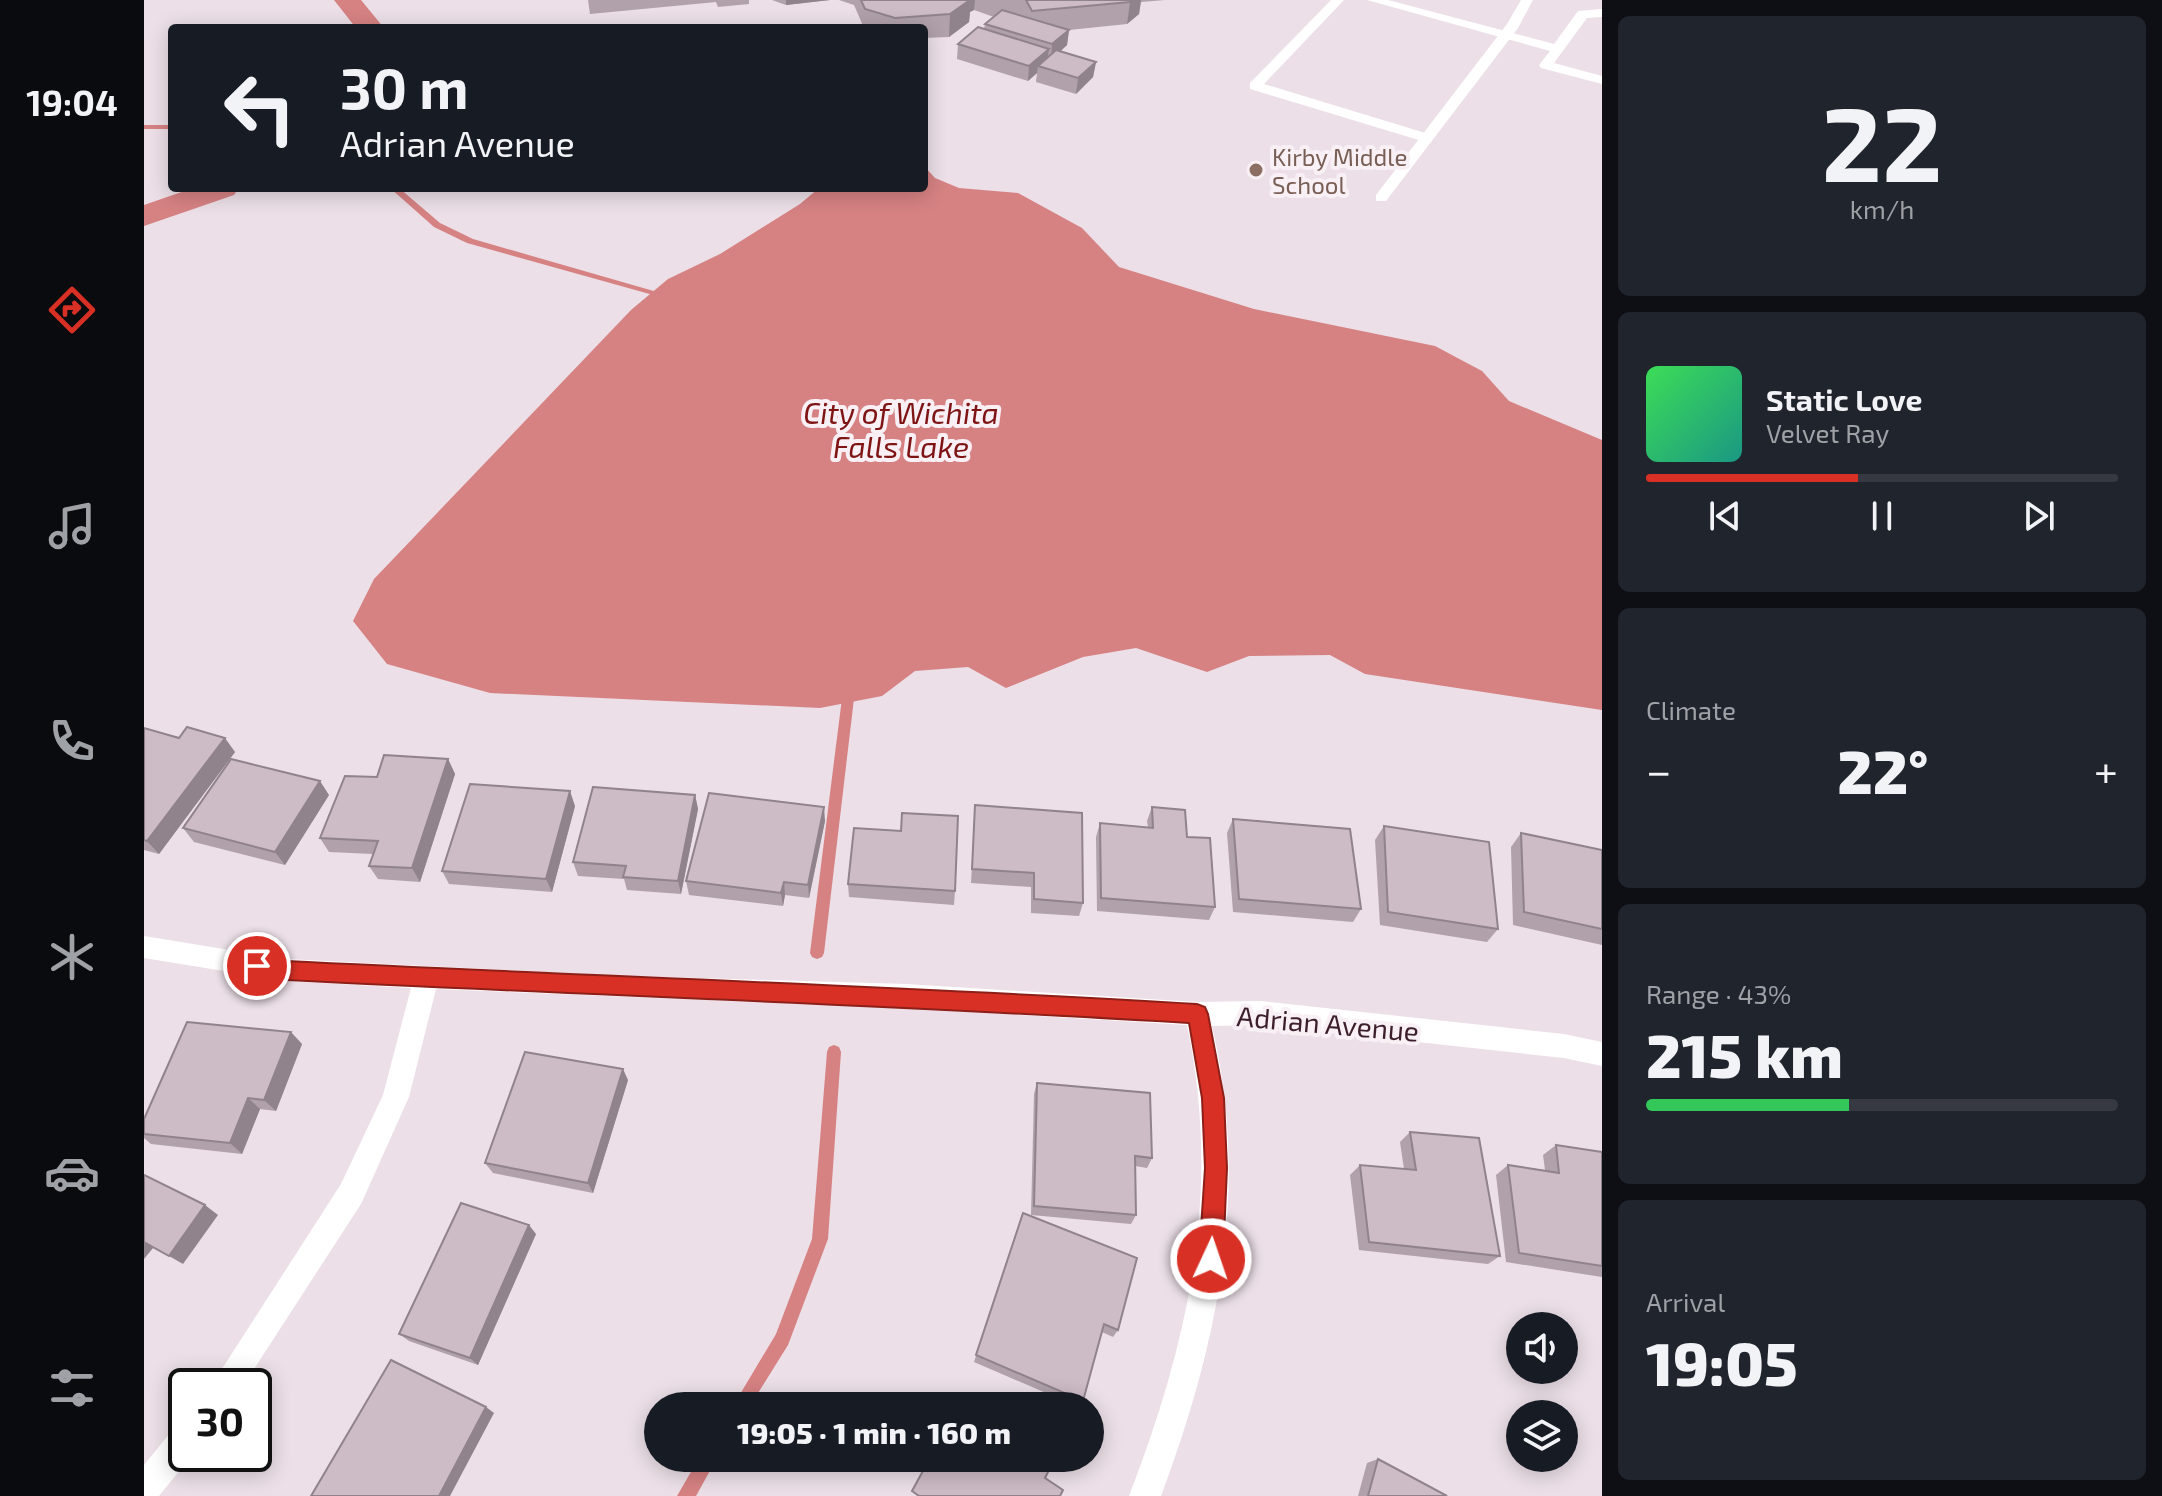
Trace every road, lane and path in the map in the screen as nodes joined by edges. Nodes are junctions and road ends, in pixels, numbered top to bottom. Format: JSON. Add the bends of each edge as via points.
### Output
{"nodes":[{"id":1,"x":1338,"y":0,"type":"edge"},
{"id":2,"x":1373,"y":0,"type":"edge"},
{"id":3,"x":1527,"y":0,"type":"edge"},
{"id":4,"x":1602,"y":13,"type":"edge"},
{"id":5,"x":1505,"y":35,"type":"junction"},
{"id":6,"x":1558,"y":49,"type":"junction"},
{"id":7,"x":1602,"y":80,"type":"edge"},
{"id":8,"x":1427,"y":138,"type":"junction"},
{"id":9,"x":1381,"y":198,"type":"dead end"},
{"id":10,"x":144,"y":947,"type":"edge"},
{"id":11,"x":427,"y":975,"type":"junction"},
{"id":12,"x":1197,"y":1014,"type":"junction"},
{"id":13,"x":1602,"y":1054,"type":"edge"},
{"id":14,"x":238,"y":1368,"type":"edge"},
{"id":15,"x":168,"y":1460,"type":"edge"},
{"id":16,"x":144,"y":1490,"type":"edge"},
{"id":17,"x":1145,"y":1496,"type":"edge"}],
"edges":[{"from":1,"to":8,"type":"street","via":[[1255,86]]},
{"from":2,"to":5,"type":"street"},
{"from":3,"to":5,"type":"street"},
{"from":4,"to":6,"type":"street","via":[[1583,14]]},
{"from":5,"to":6,"type":"street"},
{"from":5,"to":8,"type":"street"},
{"from":6,"to":7,"type":"street","via":[[1546,65]]},
{"from":8,"to":9,"type":"street"},
{"from":10,"to":11,"type":"street","name":"Adrian Avenue","via":[[286,970]]},
{"from":11,"to":12,"type":"street","name":"Adrian Avenue"},
{"from":11,"to":14,"type":"street","via":[[396,1097],[351,1194]]},
{"from":12,"to":13,"type":"street","name":"Adrian Avenue","via":[[1261,1013]]},
{"from":12,"to":17,"type":"street","via":[[1213,1098],[1211,1259],[1185,1380]]},
{"from":15,"to":16,"type":"street"}]}
